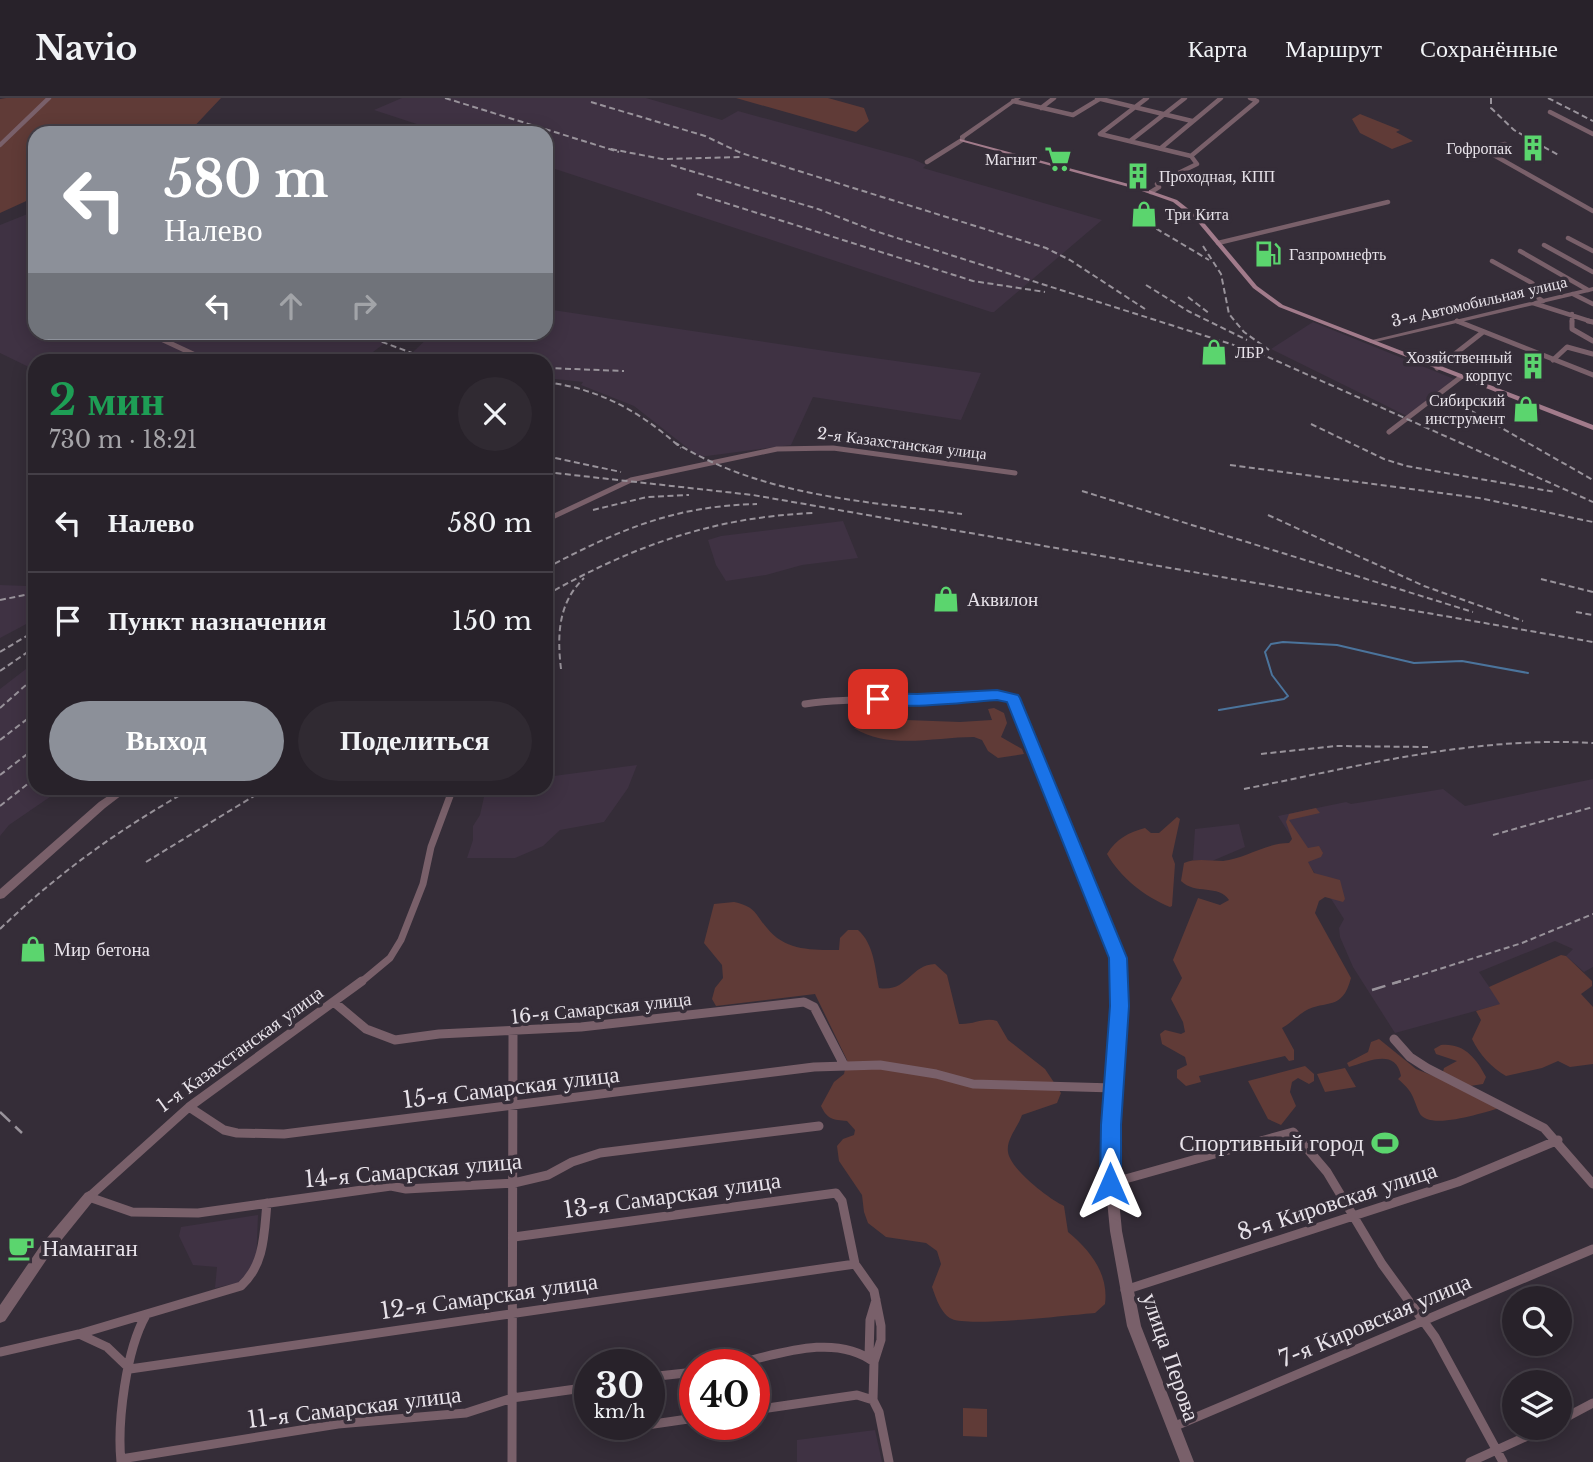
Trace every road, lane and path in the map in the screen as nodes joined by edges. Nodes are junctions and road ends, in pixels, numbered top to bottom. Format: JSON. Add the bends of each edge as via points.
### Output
{"nodes":[{"id":1,"x":49,"y":98,"type":"edge"},
{"id":2,"x":1054,"y":98,"type":"edge"},
{"id":3,"x":1100,"y":98,"type":"edge"},
{"id":4,"x":1147,"y":98,"type":"edge"},
{"id":5,"x":1185,"y":98,"type":"edge"},
{"id":6,"x":1221,"y":98,"type":"edge"},
{"id":7,"x":1250,"y":98,"type":"edge"},
{"id":8,"x":1016,"y":100,"type":"edge"},
{"id":9,"x":1135,"y":107,"type":"junction"},
{"id":10,"x":1040,"y":108,"type":"junction"},
{"id":11,"x":1550,"y":112,"type":"dead end"},
{"id":12,"x":1164,"y":114,"type":"junction"},
{"id":13,"x":1192,"y":121,"type":"junction"},
{"id":14,"x":1593,"y":134,"type":"edge"},
{"id":15,"x":962,"y":140,"type":"junction"},
{"id":16,"x":1130,"y":141,"type":"junction"},
{"id":17,"x":1504,"y":144,"type":"dead end"},
{"id":18,"x":0,"y":145,"type":"edge"},
{"id":19,"x":1161,"y":148,"type":"junction"},
{"id":20,"x":1191,"y":156,"type":"junction"},
{"id":21,"x":927,"y":162,"type":"dead end"},
{"id":22,"x":1150,"y":192,"type":"junction"},
{"id":23,"x":1388,"y":202,"type":"dead end"},
{"id":24,"x":1593,"y":211,"type":"edge"},
{"id":25,"x":1568,"y":238,"type":"dead end"},
{"id":26,"x":1218,"y":243,"type":"junction"},
{"id":27,"x":1544,"y":245,"type":"dead end"},
{"id":28,"x":1520,"y":251,"type":"dead end"},
{"id":29,"x":1593,"y":251,"type":"edge"},
{"id":30,"x":1493,"y":261,"type":"dead end"},
{"id":31,"x":1593,"y":272,"type":"edge"},
{"id":32,"x":1591,"y":290,"type":"edge"},
{"id":33,"x":1573,"y":294,"type":"junction"},
{"id":34,"x":1543,"y":301,"type":"junction"},
{"id":35,"x":1533,"y":303,"type":"junction"},
{"id":36,"x":1593,"y":304,"type":"edge"},
{"id":37,"x":1572,"y":314,"type":"junction"},
{"id":38,"x":1457,"y":321,"type":"junction"},
{"id":39,"x":1593,"y":322,"type":"edge"},
{"id":40,"x":1483,"y":332,"type":"junction"},
{"id":41,"x":163,"y":340,"type":"edge"},
{"id":42,"x":1371,"y":341,"type":"junction"},
{"id":43,"x":1593,"y":341,"type":"edge"},
{"id":44,"x":193,"y":354,"type":"edge"},
{"id":45,"x":1593,"y":354,"type":"edge"},
{"id":46,"x":1553,"y":360,"type":"junction"},
{"id":47,"x":1437,"y":368,"type":"junction"},
{"id":48,"x":1593,"y":375,"type":"edge"},
{"id":49,"x":1461,"y":377,"type":"junction"},
{"id":50,"x":1593,"y":428,"type":"edge"},
{"id":51,"x":1389,"y":432,"type":"dead end"},
{"id":52,"x":1015,"y":473,"type":"dead end"},
{"id":53,"x":553,"y":517,"type":"edge"},
{"id":54,"x":1013,"y":698,"type":"joint"},
{"id":55,"x":805,"y":704,"type":"dead end"},
{"id":56,"x":116,"y":795,"type":"edge"},
{"id":57,"x":450,"y":795,"type":"edge"},
{"id":58,"x":0,"y":895,"type":"edge"},
{"id":59,"x":335,"y":1003,"type":"junction"},
{"id":60,"x":513,"y":1033,"type":"junction"},
{"id":61,"x":1394,"y":1040,"type":"dead end"},
{"id":62,"x":844,"y":1065,"type":"junction"},
{"id":63,"x":1114,"y":1088,"type":"junction"},
{"id":64,"x":514,"y":1106,"type":"junction"},
{"id":65,"x":188,"y":1107,"type":"junction"},
{"id":66,"x":819,"y":1126,"type":"dead end"},
{"id":67,"x":1558,"y":1140,"type":"junction"},
{"id":68,"x":514,"y":1183,"type":"junction"},
{"id":69,"x":1110,"y":1184,"type":"junction"},
{"id":70,"x":1593,"y":1184,"type":"edge"},
{"id":71,"x":89,"y":1198,"type":"junction"},
{"id":72,"x":267,"y":1203,"type":"junction"},
{"id":73,"x":1354,"y":1216,"type":"junction"},
{"id":74,"x":514,"y":1237,"type":"junction"},
{"id":75,"x":1593,"y":1249,"type":"edge"},
{"id":76,"x":855,"y":1265,"type":"junction"},
{"id":77,"x":1125,"y":1290,"type":"junction"},
{"id":78,"x":512,"y":1312,"type":"junction"},
{"id":79,"x":146,"y":1314,"type":"junction"},
{"id":80,"x":0,"y":1316,"type":"edge"},
{"id":81,"x":1420,"y":1321,"type":"junction"},
{"id":82,"x":79,"y":1334,"type":"junction"},
{"id":83,"x":0,"y":1352,"type":"edge"},
{"id":84,"x":770,"y":1358,"type":"edge"},
{"id":85,"x":871,"y":1359,"type":"junction"},
{"id":86,"x":130,"y":1368,"type":"junction"},
{"id":87,"x":574,"y":1389,"type":"edge"},
{"id":88,"x":512,"y":1398,"type":"junction"},
{"id":89,"x":873,"y":1400,"type":"junction"},
{"id":90,"x":1593,"y":1403,"type":"edge"},
{"id":91,"x":770,"y":1408,"type":"edge"},
{"id":92,"x":1572,"y":1414,"type":"edge"},
{"id":93,"x":1172,"y":1427,"type":"junction"},
{"id":94,"x":1526,"y":1440,"type":"edge"},
{"id":95,"x":1500,"y":1457,"type":"edge"},
{"id":96,"x":121,"y":1461,"type":"edge"},
{"id":97,"x":512,"y":1462,"type":"edge"},
{"id":98,"x":889,"y":1462,"type":"edge"},
{"id":99,"x":1187,"y":1462,"type":"edge"},
{"id":100,"x":1470,"y":1462,"type":"edge"}],
"edges":[{"from":1,"to":18,"type":"street"},
{"from":2,"to":10,"type":"street"},
{"from":3,"to":9,"type":"street"},
{"from":3,"to":10,"type":"street","via":[[1082,112],[1068,115]]},
{"from":4,"to":9,"type":"street"},
{"from":5,"to":12,"type":"street"},
{"from":6,"to":13,"type":"street"},
{"from":7,"to":20,"type":"street","via":[[1257,101]]},
{"from":8,"to":10,"type":"street"},
{"from":8,"to":15,"type":"street"},
{"from":9,"to":12,"type":"street"},
{"from":9,"to":16,"type":"street","via":[[1100,134]]},
{"from":11,"to":14,"type":"street"},
{"from":12,"to":13,"type":"street"},
{"from":12,"to":16,"type":"street"},
{"from":13,"to":19,"type":"street"},
{"from":15,"to":21,"type":"street"},
{"from":15,"to":22,"type":"main road"},
{"from":16,"to":19,"type":"street"},
{"from":17,"to":24,"type":"street","via":[[1483,149]]},
{"from":19,"to":20,"type":"street"},
{"from":20,"to":22,"type":"street","via":[[1197,164]]},
{"from":22,"to":26,"type":"main road","via":[[1188,209]]},
{"from":23,"to":26,"type":"street"},
{"from":25,"to":29,"type":"street"},
{"from":26,"to":42,"type":"main road","via":[[1269,300]]},
{"from":27,"to":31,"type":"street"},
{"from":28,"to":32,"type":"street"},
{"from":30,"to":34,"type":"street","via":[[1532,283],[1531,293]]},
{"from":32,"to":33,"type":"street","name":"3-я Автомобильная улица"},
{"from":33,"to":34,"type":"street","name":"3-я Автомобильная улица"},
{"from":33,"to":36,"type":"street"},
{"from":34,"to":35,"type":"street","name":"3-я Автомобильная улица"},
{"from":35,"to":37,"type":"street"},
{"from":35,"to":38,"type":"street","name":"3-я Автомобильная улица"},
{"from":37,"to":39,"type":"street"},
{"from":37,"to":43,"type":"street","via":[[1573,329]]},
{"from":38,"to":40,"type":"street"},
{"from":38,"to":42,"type":"street","name":"3-я Автомобильная улица"},
{"from":40,"to":46,"type":"street"},
{"from":40,"to":47,"type":"street"},
{"from":41,"to":44,"type":"street"},
{"from":42,"to":47,"type":"main road"},
{"from":45,"to":46,"type":"street","via":[[1573,346]]},
{"from":46,"to":48,"type":"street"},
{"from":47,"to":49,"type":"main road"},
{"from":49,"to":50,"type":"main road"},
{"from":49,"to":51,"type":"street"},
{"from":52,"to":53,"type":"street","name":"2-я Казахстанская улица","via":[[843,449],[777,449],[631,480]]},
{"from":54,"to":55,"type":"street","via":[[856,698]]},
{"from":54,"to":63,"type":"street","name":"улица Перова","via":[[1118,958]]},
{"from":56,"to":58,"type":"street"},
{"from":57,"to":59,"type":"street","name":"1-я Казахстанская улица","via":[[423,884],[396,949],[383,967]]},
{"from":59,"to":60,"type":"street","name":"16-я Самарская улица","via":[[386,1038]]},
{"from":59,"to":65,"type":"street","name":"1-я Казахстанская улица"},
{"from":60,"to":62,"type":"street","name":"16-я Самарская улица","via":[[804,1002],[814,1007]]},
{"from":60,"to":64,"type":"street"},
{"from":61,"to":67,"type":"street","via":[[1427,1068],[1522,1114]]},
{"from":62,"to":63,"type":"street","name":"15-я Самарская улица","via":[[880,1065],[972,1084]]},
{"from":62,"to":64,"type":"street","name":"15-я Самарская улица"},
{"from":63,"to":69,"type":"street","name":"улица Перова"},
{"from":64,"to":65,"type":"street","name":"15-я Самарская улица","via":[[284,1134],[224,1130]]},
{"from":64,"to":68,"type":"street"},
{"from":65,"to":71,"type":"street","name":"1-я Казахстанская улица"},
{"from":66,"to":68,"type":"street","name":"14-я Самарская улица","via":[[592,1155],[548,1175]]},
{"from":67,"to":70,"type":"street"},
{"from":67,"to":73,"type":"street","name":"8-я Кировская улица","via":[[1458,1182]]},
{"from":68,"to":72,"type":"street","name":"14-я Самарская улица","via":[[391,1186]]},
{"from":68,"to":74,"type":"street"},
{"from":69,"to":73,"type":"street","via":[[1293,1132]]},
{"from":69,"to":77,"type":"street","name":"улица Перова"},
{"from":71,"to":72,"type":"street","name":"14-я Самарская улица","via":[[132,1212],[167,1214]]},
{"from":71,"to":80,"type":"street","name":"1-я Казахстанская улица","via":[[46,1249]]},
{"from":72,"to":79,"type":"street","via":[[259,1266],[253,1278],[241,1286]]},
{"from":73,"to":77,"type":"street","name":"8-я Кировская улица"},
{"from":73,"to":81,"type":"street"},
{"from":74,"to":76,"type":"street","name":"13-я Самарская улица","via":[[836,1193],[842,1201]]},
{"from":74,"to":78,"type":"street"},
{"from":75,"to":81,"type":"street","name":"7-я Кировская улица"},
{"from":76,"to":78,"type":"street","name":"12-я Самарская улица"},
{"from":76,"to":85,"type":"street","via":[[876,1299],[870,1320]]},
{"from":77,"to":93,"type":"street","name":"улица Перова"},
{"from":78,"to":86,"type":"street","name":"12-я Самарская улица"},
{"from":78,"to":88,"type":"street"},
{"from":79,"to":82,"type":"street"},
{"from":79,"to":86,"type":"street","via":[[132,1343]]},
{"from":81,"to":93,"type":"street","name":"7-я Кировская улица"},
{"from":81,"to":95,"type":"street","via":[[1435,1337]]},
{"from":82,"to":83,"type":"street"},
{"from":82,"to":86,"type":"street","via":[[99,1340]]},
{"from":84,"to":85,"type":"street","via":[[845,1347]]},
{"from":85,"to":89,"type":"street"},
{"from":86,"to":96,"type":"street","via":[[120,1412]]},
{"from":87,"to":88,"type":"street","name":"11-я Самарская улица"},
{"from":88,"to":96,"type":"street","name":"11-я Самарская улица","via":[[466,1413],[338,1424]]},
{"from":88,"to":97,"type":"street"},
{"from":89,"to":91,"type":"street","via":[[858,1395]]},
{"from":89,"to":98,"type":"street"},
{"from":90,"to":92,"type":"street"},
{"from":93,"to":99,"type":"street","name":"улица Перова"},
{"from":94,"to":95,"type":"street"},
{"from":95,"to":100,"type":"street"}]}
